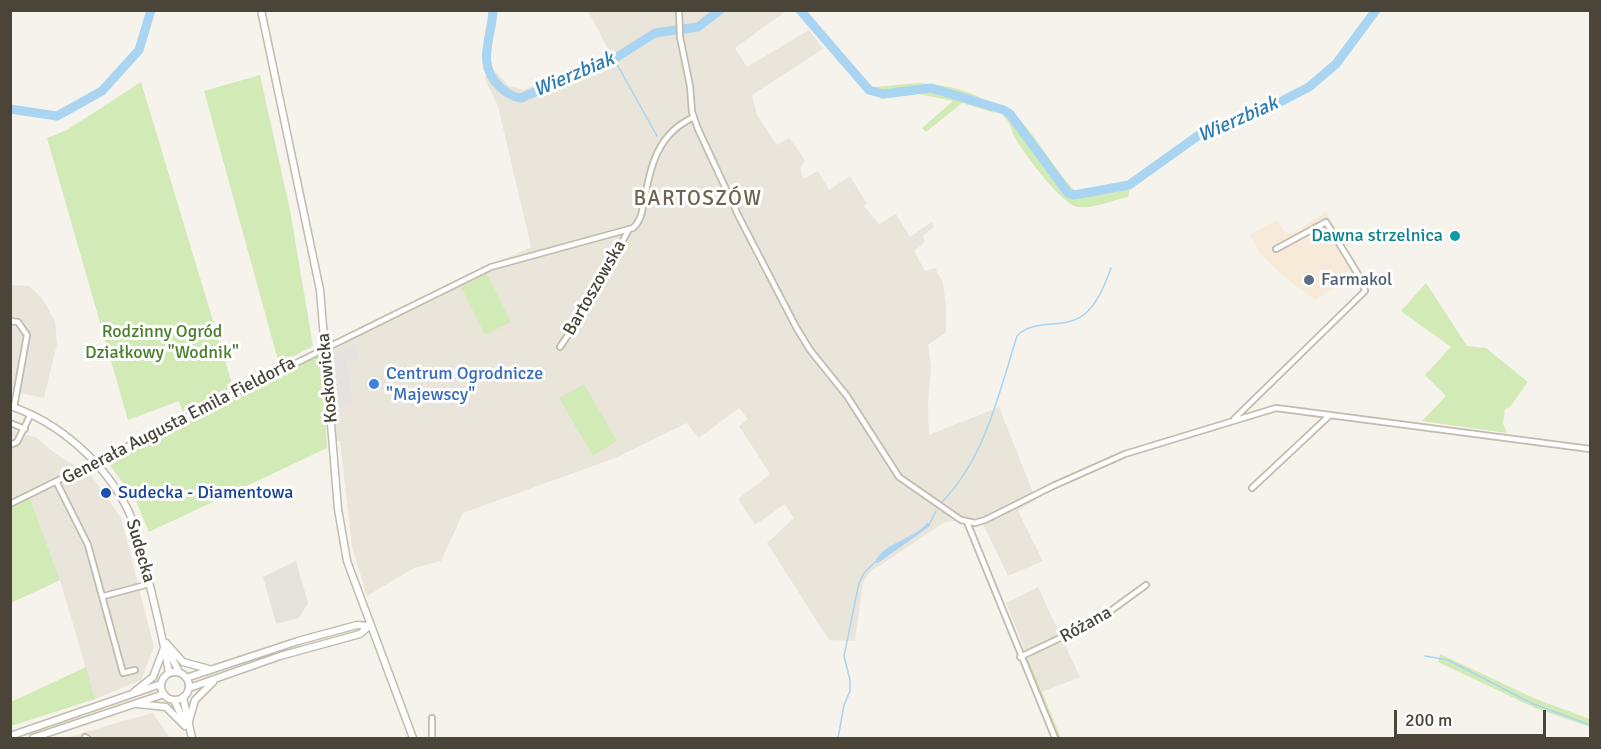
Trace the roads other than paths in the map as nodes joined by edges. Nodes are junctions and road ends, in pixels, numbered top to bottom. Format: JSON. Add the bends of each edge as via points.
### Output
{"nodes":[{"id":1,"x":261,"y":10,"type":"edge"},
{"id":2,"x":679,"y":10,"type":"edge"},
{"id":3,"x":694,"y":117,"type":"junction"},
{"id":4,"x":629,"y":229,"type":"junction"},
{"id":5,"x":1276,"y":249,"type":"dead end"},
{"id":6,"x":10,"y":321,"type":"edge"},
{"id":7,"x":326,"y":346,"type":"junction"},
{"id":8,"x":560,"y":347,"type":"dead end"},
{"id":9,"x":10,"y":385,"type":"edge"},
{"id":10,"x":18,"y":386,"type":"junction"},
{"id":11,"x":12,"y":407,"type":"edge"},
{"id":12,"x":31,"y":414,"type":"junction"},
{"id":13,"x":1330,"y":416,"type":"junction"},
{"id":14,"x":1234,"y":419,"type":"junction"},
{"id":15,"x":10,"y":423,"type":"edge"},
{"id":16,"x":25,"y":429,"type":"junction"},
{"id":17,"x":10,"y":445,"type":"edge"},
{"id":18,"x":1590,"y":449,"type":"edge"},
{"id":19,"x":93,"y":463,"type":"junction"},
{"id":20,"x":57,"y":483,"type":"junction"},
{"id":21,"x":1252,"y":488,"type":"dead end"},
{"id":22,"x":10,"y":504,"type":"edge"},
{"id":23,"x":967,"y":522,"type":"junction"},
{"id":24,"x":149,"y":584,"type":"junction"},
{"id":25,"x":1146,"y":585,"type":"dead end"},
{"id":26,"x":104,"y":596,"type":"junction"},
{"id":27,"x":364,"y":613,"type":"junction"},
{"id":28,"x":357,"y":625,"type":"junction"},
{"id":29,"x":369,"y":626,"type":"junction"},
{"id":30,"x":360,"y":634,"type":"junction"},
{"id":31,"x":165,"y":641,"type":"junction"},
{"id":32,"x":375,"y":641,"type":"junction"},
{"id":33,"x":1020,"y":657,"type":"junction"},
{"id":34,"x":209,"y":669,"type":"junction"},
{"id":35,"x":135,"y":670,"type":"dead end"},
{"id":36,"x":179,"y":672,"type":"junction"},
{"id":37,"x":169,"y":673,"type":"junction"},
{"id":38,"x":186,"y":678,"type":"junction"},
{"id":39,"x":218,"y":678,"type":"junction"},
{"id":40,"x":161,"y":684,"type":"junction"},
{"id":41,"x":189,"y":688,"type":"junction"},
{"id":42,"x":164,"y":694,"type":"junction"},
{"id":43,"x":129,"y":695,"type":"junction"},
{"id":44,"x":183,"y":697,"type":"junction"},
{"id":45,"x":174,"y":700,"type":"junction"},
{"id":46,"x":132,"y":704,"type":"junction"},
{"id":47,"x":432,"y":718,"type":"dead end"},
{"id":48,"x":187,"y":724,"type":"junction"},
{"id":49,"x":10,"y":736,"type":"edge"},
{"id":50,"x":33,"y":738,"type":"edge"},
{"id":51,"x":191,"y":738,"type":"edge"},
{"id":52,"x":413,"y":738,"type":"edge"},
{"id":53,"x":432,"y":738,"type":"edge"},
{"id":54,"x":1055,"y":738,"type":"edge"}],
"edges":[{"from":1,"to":7,"type":"street","name":"Koskowicka","via":[[310,235]]},
{"from":2,"to":3,"type":"street"},
{"from":3,"to":4,"type":"street","name":"Bartoszowska","via":[[674,128],[659,147],[643,212]]},
{"from":3,"to":23,"type":"street","via":[[739,217],[810,350],[847,396],[899,477]]},
{"from":4,"to":7,"type":"street","name":"Generała Augusta Emila Fieldorfa","via":[[491,267],[413,308]]},
{"from":4,"to":8,"type":"street","name":"Bartoszowska","via":[[592,299]]},
{"from":5,"to":14,"type":"street","via":[[1326,222],[1365,291]]},
{"from":6,"to":10,"type":"street","via":[[18,322],[27,335]]},
{"from":7,"to":19,"type":"street","name":"Generała Augusta Emila Fieldorfa"},
{"from":7,"to":27,"type":"street","name":"Koskowicka","via":[[342,538]]},
{"from":9,"to":10,"type":"street"},
{"from":10,"to":11,"type":"street"},
{"from":11,"to":12,"type":"street","name":"Sudecka"},
{"from":12,"to":16,"type":"street"},
{"from":12,"to":19,"type":"street","name":"Sudecka","via":[[67,437]]},
{"from":13,"to":14,"type":"street","via":[[1276,408]]},
{"from":13,"to":18,"type":"street"},
{"from":13,"to":21,"type":"street"},
{"from":14,"to":23,"type":"street","via":[[1125,454],[995,516]]},
{"from":15,"to":16,"type":"street"},
{"from":16,"to":17,"type":"street","via":[[17,442]]},
{"from":19,"to":20,"type":"street","name":"Generała Augusta Emila Fieldorfa"},
{"from":19,"to":24,"type":"street","name":"Sudecka","via":[[128,510]]},
{"from":20,"to":22,"type":"street","name":"Generała Augusta Emila Fieldorfa"},
{"from":20,"to":26,"type":"street","via":[[82,528]]},
{"from":23,"to":33,"type":"street"},
{"from":24,"to":26,"type":"street"},
{"from":24,"to":31,"type":"street","name":"Sudecka"},
{"from":25,"to":33,"type":"street","name":"Różana","via":[[1098,620]]},
{"from":26,"to":35,"type":"street","via":[[123,673]]},
{"from":27,"to":28,"type":"street"},
{"from":27,"to":29,"type":"street","name":"Koskowicka"},
{"from":28,"to":29,"type":"street"},
{"from":28,"to":34,"type":"street"},
{"from":29,"to":30,"type":"street"},
{"from":29,"to":32,"type":"street","name":"Koskowicka"},
{"from":30,"to":32,"type":"street"},
{"from":30,"to":39,"type":"street"},
{"from":31,"to":34,"type":"street","via":[[183,662]]},
{"from":31,"to":36,"type":"street","name":"Sudecka"},
{"from":31,"to":37,"type":"street","name":"Sudecka"},
{"from":31,"to":43,"type":"street","via":[[153,677]]},
{"from":32,"to":52,"type":"street","name":"Koskowicka"},
{"from":33,"to":54,"type":"street"},
{"from":34,"to":38,"type":"street"},
{"from":36,"to":37,"type":"street"},
{"from":36,"to":38,"type":"street"},
{"from":37,"to":40,"type":"street"},
{"from":38,"to":41,"type":"street"},
{"from":39,"to":41,"type":"street"},
{"from":39,"to":48,"type":"street","via":[[199,695]]},
{"from":40,"to":42,"type":"street"},
{"from":40,"to":43,"type":"street"},
{"from":41,"to":44,"type":"street"},
{"from":42,"to":45,"type":"street"},
{"from":42,"to":46,"type":"street"},
{"from":43,"to":49,"type":"street"},
{"from":44,"to":45,"type":"street"},
{"from":44,"to":48,"type":"street"},
{"from":45,"to":48,"type":"street"},
{"from":46,"to":48,"type":"street","via":[[163,706]]},
{"from":46,"to":50,"type":"street"},
{"from":47,"to":53,"type":"street"},
{"from":48,"to":51,"type":"street"}]}
